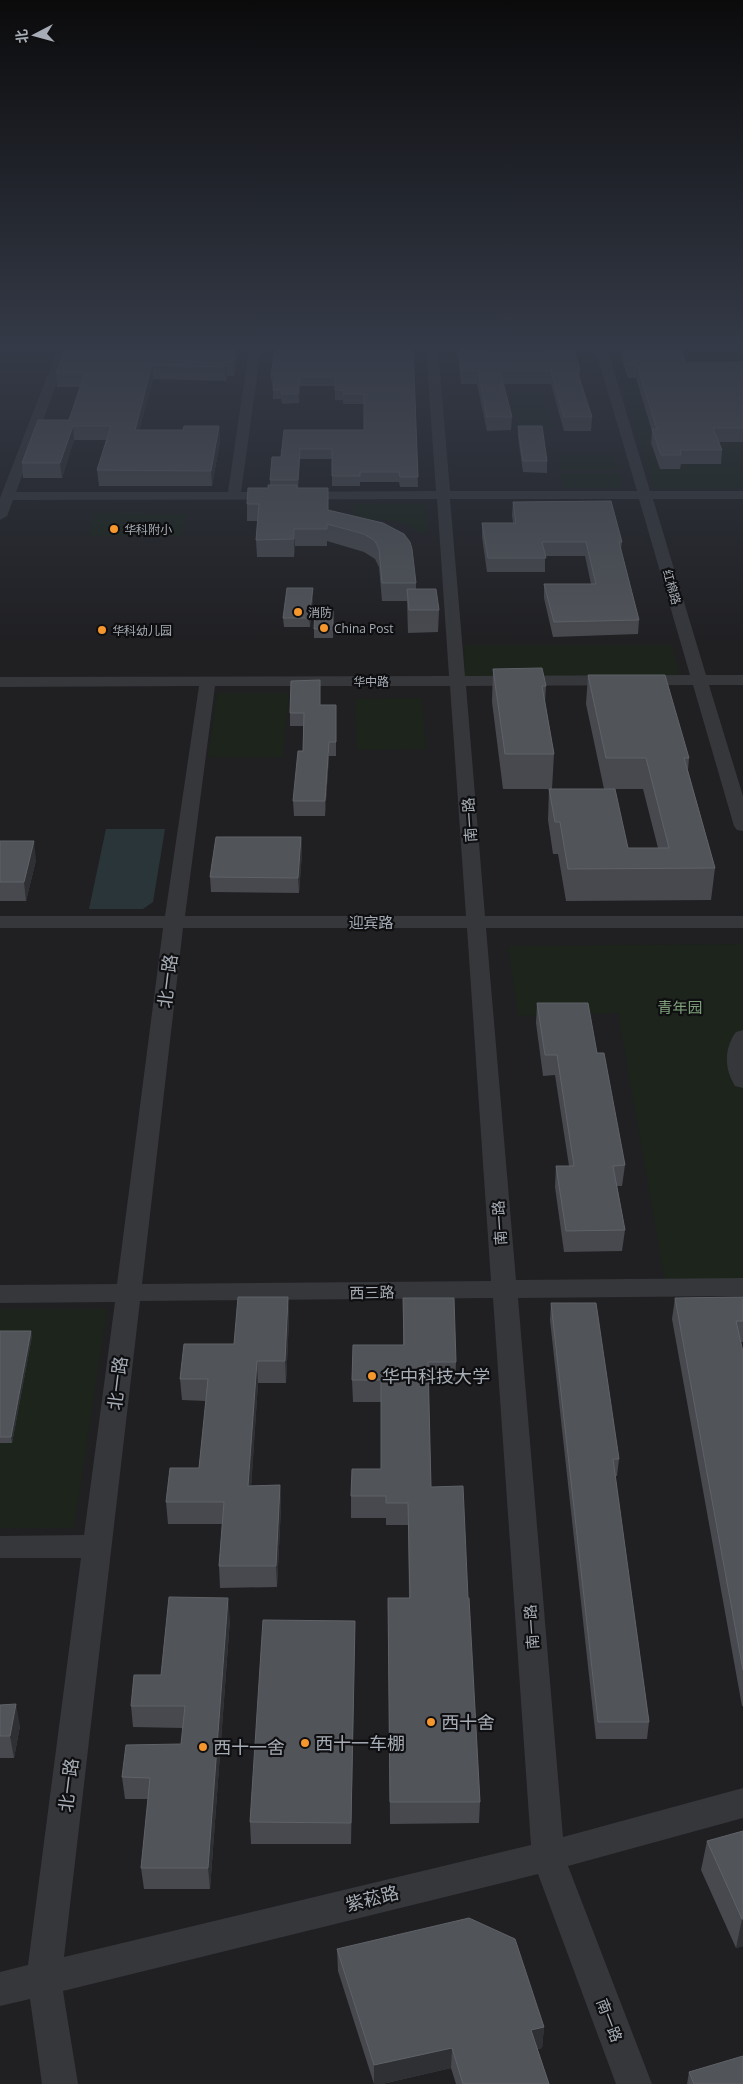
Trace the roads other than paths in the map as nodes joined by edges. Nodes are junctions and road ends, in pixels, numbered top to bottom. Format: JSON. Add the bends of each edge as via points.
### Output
{"nodes":[{"id":1,"x":27,"y":445,"type":"edge"},
{"id":2,"x":241,"y":445,"type":"edge"},
{"id":3,"x":440,"y":445,"type":"edge"},
{"id":4,"x":630,"y":445,"type":"edge"},
{"id":5,"x":444,"y":495,"type":"junction"},
{"id":6,"x":645,"y":495,"type":"junction"},
{"id":7,"x":743,"y":495,"type":"edge"},
{"id":8,"x":8,"y":496,"type":"junction"},
{"id":9,"x":234,"y":496,"type":"junction"},
{"id":10,"x":0,"y":516,"type":"edge"},
{"id":11,"x":700,"y":680,"type":"junction"},
{"id":12,"x":743,"y":680,"type":"edge"},
{"id":13,"x":458,"y":681,"type":"junction"},
{"id":14,"x":0,"y":682,"type":"edge"},
{"id":15,"x":208,"y":682,"type":"junction"},
{"id":16,"x":743,"y":826,"type":"edge"},
{"id":17,"x":0,"y":922,"type":"edge"},
{"id":18,"x":174,"y":922,"type":"junction"},
{"id":19,"x":476,"y":922,"type":"junction"},
{"id":20,"x":743,"y":922,"type":"edge"},
{"id":21,"x":743,"y":1036,"type":"edge"},
{"id":22,"x":743,"y":1081,"type":"edge"},
{"id":23,"x":743,"y":1287,"type":"edge"},
{"id":24,"x":505,"y":1291,"type":"junction"},
{"id":25,"x":0,"y":1294,"type":"edge"},
{"id":26,"x":128,"y":1294,"type":"junction"},
{"id":27,"x":97,"y":1546,"type":"junction"},
{"id":28,"x":0,"y":1547,"type":"edge"},
{"id":29,"x":743,"y":1803,"type":"edge"},
{"id":30,"x":548,"y":1856,"type":"junction"},
{"id":31,"x":44,"y":1977,"type":"junction"},
{"id":32,"x":0,"y":1989,"type":"edge"},
{"id":33,"x":60,"y":2084,"type":"edge"},
{"id":34,"x":634,"y":2084,"type":"edge"}],
"edges":[{"from":1,"to":8,"type":"street"},
{"from":2,"to":9,"type":"street"},
{"from":3,"to":5,"type":"street","name":"南一路"},
{"from":4,"to":6,"type":"street","name":"红棉路"},
{"from":5,"to":6,"type":"street"},
{"from":5,"to":9,"type":"street"},
{"from":5,"to":13,"type":"street","name":"南一路"},
{"from":6,"to":7,"type":"street"},
{"from":6,"to":11,"type":"street","name":"红棉路"},
{"from":8,"to":9,"type":"street"},
{"from":8,"to":10,"type":"street"},
{"from":11,"to":12,"type":"street","name":"华中路"},
{"from":11,"to":13,"type":"street","name":"华中路"},
{"from":11,"to":16,"type":"street","name":"红棉路"},
{"from":13,"to":15,"type":"street","name":"华中路"},
{"from":13,"to":19,"type":"street","name":"南一路"},
{"from":14,"to":15,"type":"street","name":"华中路"},
{"from":15,"to":18,"type":"street","name":"北一路"},
{"from":17,"to":18,"type":"street","name":"迎宾路"},
{"from":18,"to":19,"type":"street","name":"迎宾路"},
{"from":18,"to":26,"type":"street","name":"北一路"},
{"from":19,"to":20,"type":"street","name":"迎宾路"},
{"from":19,"to":24,"type":"street","name":"南一路"},
{"from":21,"to":22,"type":"street","via":[[736,1062]]},
{"from":23,"to":24,"type":"street","name":"西三路"},
{"from":24,"to":26,"type":"street","name":"西三路"},
{"from":24,"to":30,"type":"street","name":"南一路"},
{"from":25,"to":26,"type":"street","name":"西三路"},
{"from":26,"to":27,"type":"street","name":"北一路"},
{"from":27,"to":28,"type":"street"},
{"from":27,"to":31,"type":"street","name":"北一路"},
{"from":29,"to":30,"type":"street","name":"紫菘路"},
{"from":30,"to":31,"type":"street","name":"紫菘路"},
{"from":30,"to":34,"type":"street","name":"南一路"},
{"from":31,"to":32,"type":"street","name":"紫菘路"},
{"from":31,"to":33,"type":"street","name":"北一路"}]}
